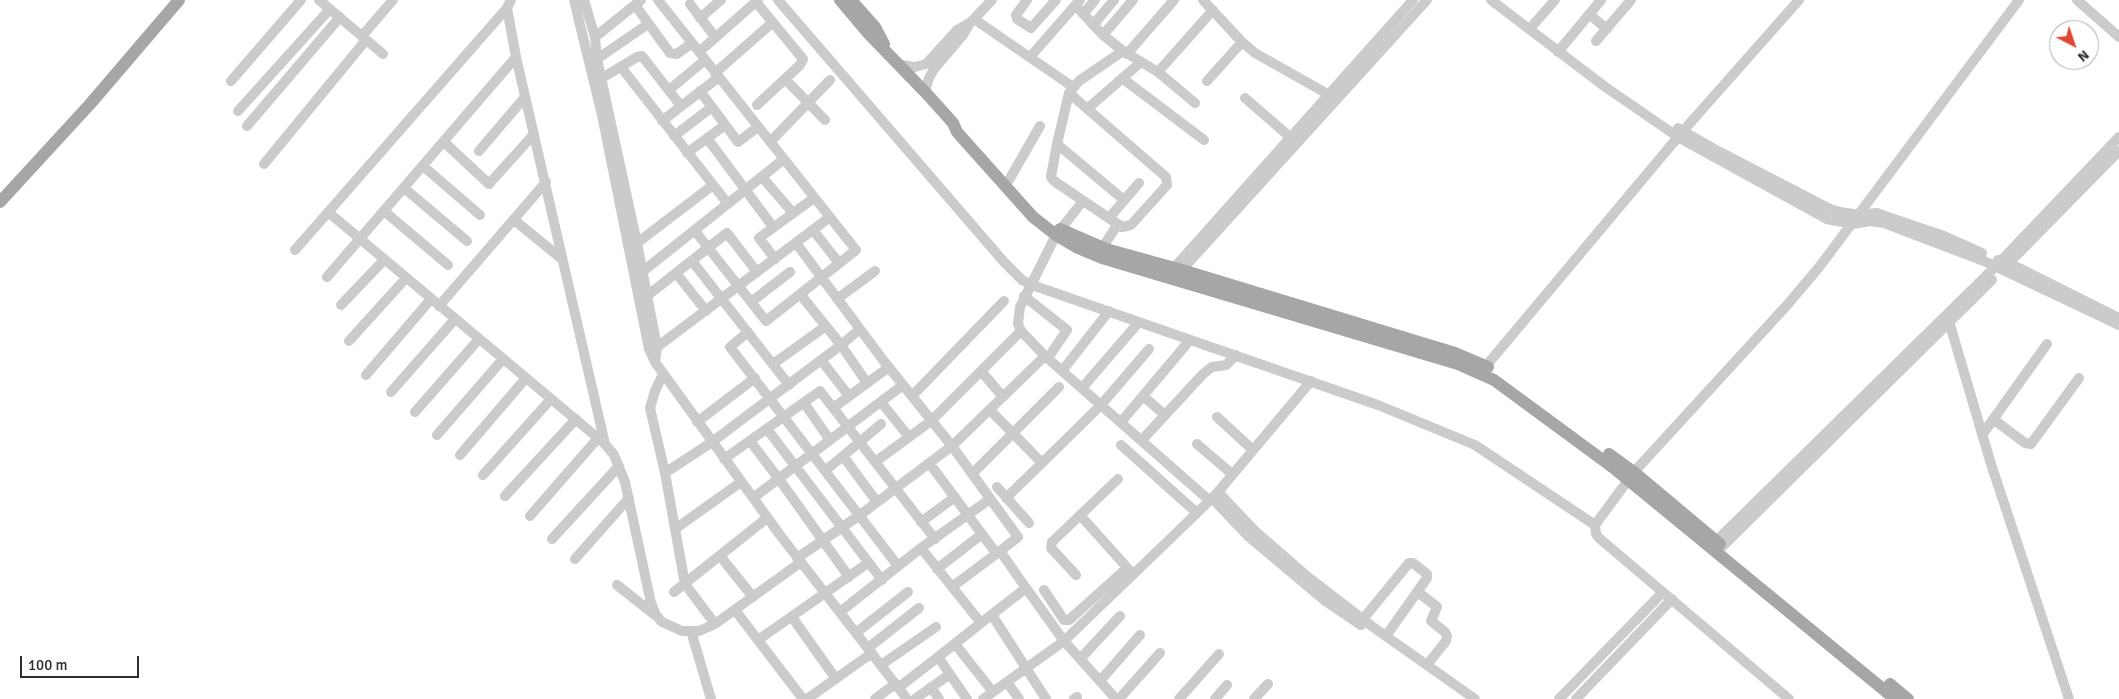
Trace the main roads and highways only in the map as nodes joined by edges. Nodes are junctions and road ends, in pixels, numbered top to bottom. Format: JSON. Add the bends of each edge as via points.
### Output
{"nodes":[{"id":1,"x":840,"y":0,"type":"edge"},
{"id":2,"x":851,"y":0,"type":"edge"},
{"id":3,"x":172,"y":1,"type":"edge"},
{"id":4,"x":889,"y":53,"type":"junction"},
{"id":5,"x":953,"y":123,"type":"junction"},
{"id":6,"x":0,"y":191,"type":"edge"},
{"id":7,"x":0,"y":202,"type":"edge"},
{"id":8,"x":1058,"y":232,"type":"junction"},
{"id":9,"x":1631,"y":476,"type":"junction"},
{"id":10,"x":1716,"y":547,"type":"junction"},
{"id":11,"x":1895,"y":699,"type":"edge"},
{"id":12,"x":1908,"y":699,"type":"edge"}],
"edges":[{"from":1,"to":4,"type":"main road"},
{"from":2,"to":4,"type":"main road","via":[[875,27]]},
{"from":3,"to":6,"type":"main road"},
{"from":3,"to":7,"type":"main road","via":[[91,103]]},
{"from":4,"to":5,"type":"main road"},
{"from":5,"to":8,"type":"main road","via":[[963,126]]},
{"from":5,"to":8,"type":"main road","via":[[957,132],[1033,217]]},
{"from":8,"to":9,"type":"main road","via":[[1078,248],[1102,258],[1475,370]]},
{"from":8,"to":9,"type":"main road","via":[[1486,366]]},
{"from":9,"to":10,"type":"main road"},
{"from":10,"to":11,"type":"main road"},
{"from":10,"to":12,"type":"main road"}]}
